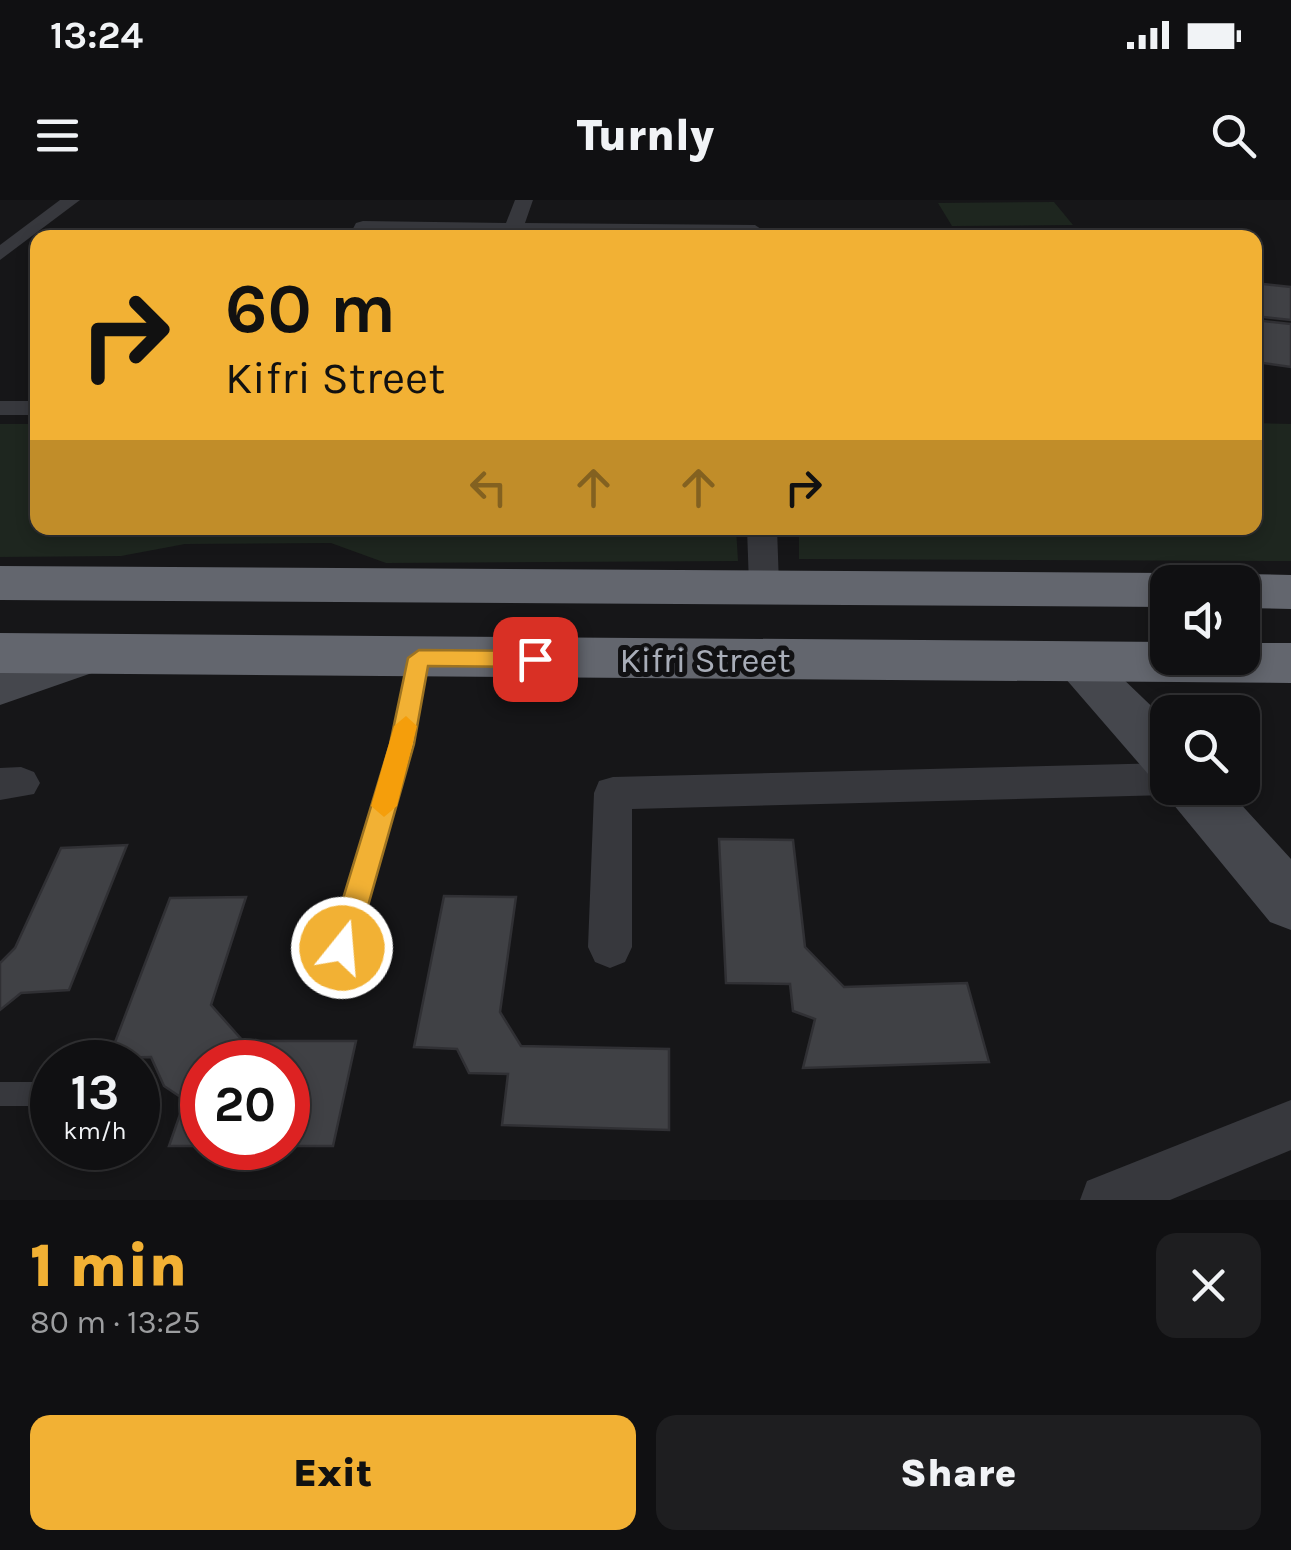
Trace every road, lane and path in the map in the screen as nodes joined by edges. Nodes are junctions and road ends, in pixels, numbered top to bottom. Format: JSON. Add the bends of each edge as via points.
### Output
{"nodes":[{"id":1,"x":71,"y":200,"type":"edge"},
{"id":2,"x":524,"y":200,"type":"edge"},
{"id":3,"x":754,"y":227,"type":"edge"},
{"id":4,"x":32,"y":230,"type":"edge"},
{"id":5,"x":361,"y":230,"type":"edge"},
{"id":6,"x":426,"y":230,"type":"edge"},
{"id":7,"x":513,"y":230,"type":"edge"},
{"id":8,"x":650,"y":230,"type":"edge"},
{"id":9,"x":30,"y":231,"type":"edge"},
{"id":10,"x":0,"y":254,"type":"edge"},
{"id":11,"x":0,"y":408,"type":"edge"},
{"id":12,"x":30,"y":408,"type":"edge"},
{"id":13,"x":762,"y":535,"type":"edge"},
{"id":14,"x":0,"y":583,"type":"edge"},
{"id":15,"x":764,"y":584,"type":"junction"},
{"id":16,"x":240,"y":587,"type":"junction"},
{"id":17,"x":1150,"y":590,"type":"edge"},
{"id":18,"x":1260,"y":591,"type":"edge"},
{"id":19,"x":1291,"y":592,"type":"edge"},
{"id":20,"x":0,"y":653,"type":"edge"},
{"id":21,"x":94,"y":653,"type":"junction"},
{"id":22,"x":205,"y":656,"type":"junction"},
{"id":23,"x":419,"y":658,"type":"junction"},
{"id":24,"x":1076,"y":663,"type":"junction"},
{"id":25,"x":1291,"y":663,"type":"edge"},
{"id":26,"x":0,"y":686,"type":"edge"},
{"id":27,"x":1150,"y":738,"type":"edge"},
{"id":28,"x":1150,"y":778,"type":"edge"},
{"id":29,"x":1207,"y":805,"type":"edge"},
{"id":30,"x":1291,"y":902,"type":"edge"},
{"id":31,"x":610,"y":947,"type":"dead end"},
{"id":32,"x":342,"y":948,"type":"dead end"},
{"id":33,"x":0,"y":1094,"type":"edge"},
{"id":34,"x":30,"y":1094,"type":"edge"},
{"id":35,"x":1291,"y":1126,"type":"edge"},
{"id":36,"x":1106,"y":1200,"type":"edge"}],
"edges":[{"from":1,"to":4,"type":"street"},
{"from":2,"to":7,"type":"street"},
{"from":3,"to":8,"type":"street"},
{"from":5,"to":6,"type":"street"},
{"from":9,"to":10,"type":"street"},
{"from":11,"to":12,"type":"street"},
{"from":13,"to":15,"type":"street"},
{"from":14,"to":16,"type":"highway"},
{"from":15,"to":16,"type":"highway"},
{"from":15,"to":17,"type":"highway"},
{"from":16,"to":22,"type":"highway"},
{"from":18,"to":19,"type":"highway"},
{"from":20,"to":21,"type":"highway","name":"Kifri Street"},
{"from":21,"to":22,"type":"highway","name":"Kifri Street"},
{"from":21,"to":26,"type":"street"},
{"from":22,"to":23,"type":"highway","name":"Kifri Street"},
{"from":23,"to":24,"type":"highway","name":"Kifri Street"},
{"from":23,"to":32,"type":"lane","via":[[402,744]]},
{"from":24,"to":25,"type":"highway","name":"Kifri Street"},
{"from":24,"to":27,"type":"street"},
{"from":28,"to":31,"type":"street","via":[[613,793]]},
{"from":29,"to":30,"type":"street"},
{"from":33,"to":34,"type":"lane"},
{"from":35,"to":36,"type":"street"}]}
